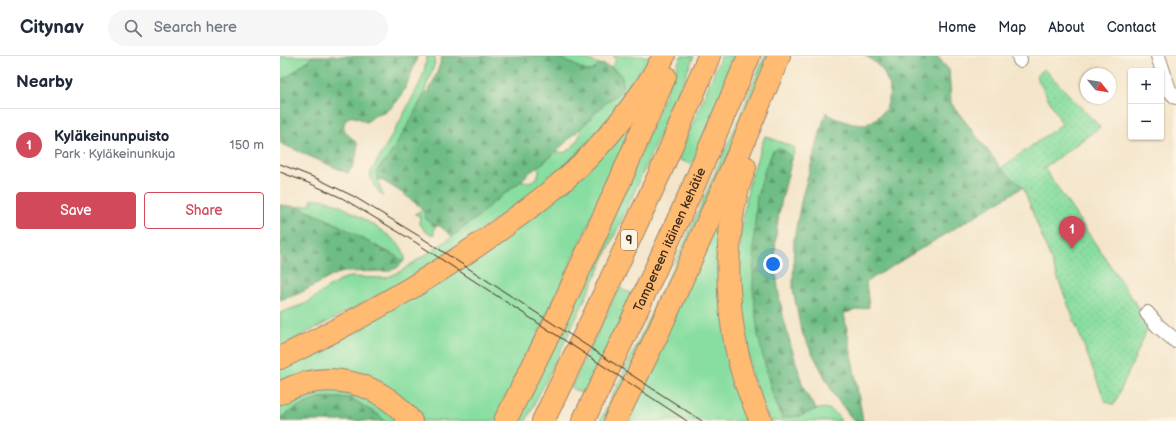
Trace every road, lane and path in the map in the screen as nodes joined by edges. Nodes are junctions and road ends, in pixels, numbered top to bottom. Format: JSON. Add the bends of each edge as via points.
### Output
{"nodes":[{"id":1,"x":664,"y":56,"type":"edge"},
{"id":2,"x":673,"y":56,"type":"edge"},
{"id":3,"x":709,"y":56,"type":"edge"},
{"id":4,"x":749,"y":56,"type":"edge"},
{"id":5,"x":779,"y":56,"type":"edge"},
{"id":6,"x":1158,"y":56,"type":"edge"},
{"id":7,"x":771,"y":78,"type":"junction"},
{"id":8,"x":1176,"y":97,"type":"edge"},
{"id":9,"x":1147,"y":313,"type":"dead end"},
{"id":10,"x":1176,"y":341,"type":"edge"},
{"id":11,"x":280,"y":358,"type":"edge"},
{"id":12,"x":280,"y":393,"type":"edge"},
{"id":13,"x":411,"y":421,"type":"edge"},
{"id":14,"x":505,"y":421,"type":"edge"},
{"id":15,"x":543,"y":421,"type":"edge"},
{"id":16,"x":583,"y":421,"type":"edge"},
{"id":17,"x":615,"y":421,"type":"edge"},
{"id":18,"x":761,"y":421,"type":"edge"}],
"edges":[{"from":1,"to":11,"type":"highway","via":[[643,91],[618,124],[595,150],[544,197],[470,251],[426,279],[322,338]]},
{"from":2,"to":14,"type":"highway","via":[[620,181],[556,320]]},
{"from":3,"to":15,"type":"highway","number":"9","via":[[660,173]]},
{"from":4,"to":16,"type":"highway","name":"Tampereen itäinen kehätie","via":[[694,187]]},
{"from":5,"to":7,"type":"highway"},
{"from":6,"to":8,"type":"street","via":[[1169,90]]},
{"from":7,"to":17,"type":"highway","via":[[660,327]]},
{"from":7,"to":18,"type":"highway","via":[[754,144],[738,187],[732,219],[728,270],[733,332],[744,378]]},
{"from":9,"to":10,"type":"street"},
{"from":12,"to":13,"type":"highway","via":[[311,381],[333,380],[352,383],[387,398]]}]}
